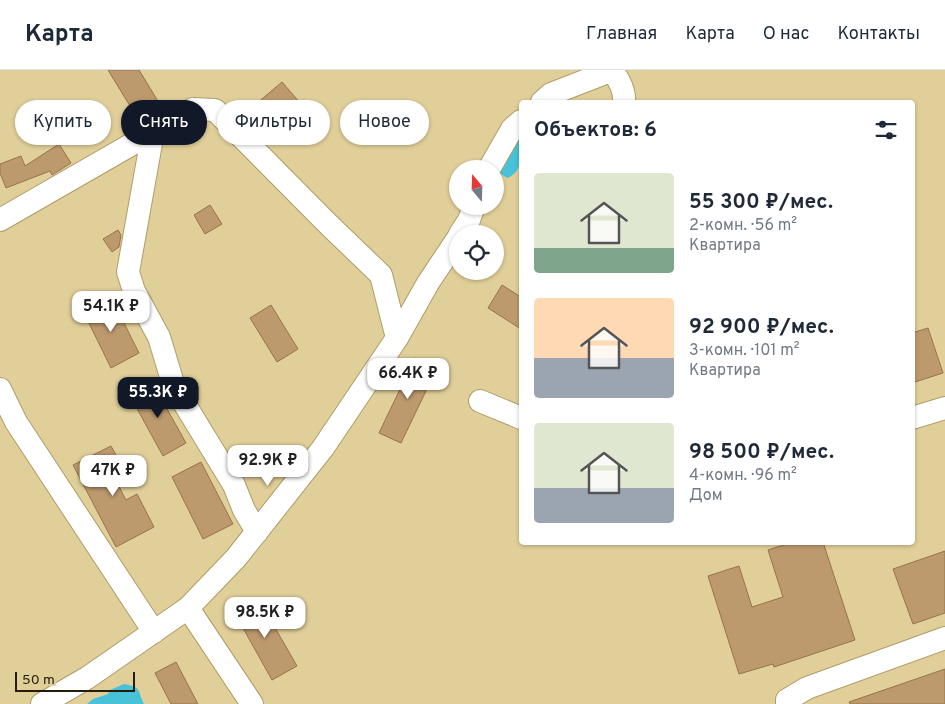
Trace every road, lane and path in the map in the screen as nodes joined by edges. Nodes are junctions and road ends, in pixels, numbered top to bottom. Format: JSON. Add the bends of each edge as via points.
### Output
{"nodes":[{"id":1,"x":613,"y":71,"type":"edge"},
{"id":2,"x":544,"y":100,"type":"edge"},
{"id":3,"x":624,"y":100,"type":"edge"},
{"id":4,"x":207,"y":110,"type":"edge"},
{"id":5,"x":519,"y":123,"type":"edge"},
{"id":6,"x":130,"y":145,"type":"edge"},
{"id":7,"x":151,"y":145,"type":"edge"},
{"id":8,"x":494,"y":160,"type":"edge"},
{"id":9,"x":0,"y":220,"type":"edge"},
{"id":10,"x":449,"y":252,"type":"edge"},
{"id":11,"x":397,"y":338,"type":"junction"},
{"id":12,"x":0,"y":389,"type":"edge"},
{"id":13,"x":480,"y":401,"type":"dead end"},
{"id":14,"x":945,"y":408,"type":"edge"},
{"id":15,"x":519,"y":417,"type":"edge"},
{"id":16,"x":915,"y":417,"type":"edge"},
{"id":17,"x":257,"y":532,"type":"junction"},
{"id":18,"x":188,"y":608,"type":"junction"},
{"id":19,"x":154,"y":632,"type":"junction"},
{"id":20,"x":945,"y":638,"type":"edge"},
{"id":21,"x":43,"y":704,"type":"edge"},
{"id":22,"x":252,"y":704,"type":"edge"},
{"id":23,"x":787,"y":704,"type":"edge"}],
"edges":[{"from":1,"to":2,"type":"street","via":[[551,94]]},
{"from":1,"to":3,"type":"street"},
{"from":4,"to":11,"type":"street","via":[[216,110],[381,275]]},
{"from":5,"to":8,"type":"street"},
{"from":6,"to":9,"type":"street"},
{"from":7,"to":17,"type":"street","via":[[128,272],[134,291],[159,337],[176,388],[234,486]]},
{"from":10,"to":11,"type":"street"},
{"from":11,"to":17,"type":"street","via":[[323,448]]},
{"from":12,"to":19,"type":"street","via":[[16,422]]},
{"from":13,"to":15,"type":"street"},
{"from":14,"to":16,"type":"street"},
{"from":17,"to":18,"type":"street"},
{"from":18,"to":19,"type":"street"},
{"from":18,"to":22,"type":"street"},
{"from":19,"to":21,"type":"street"},
{"from":20,"to":23,"type":"street","via":[[806,688],[787,700]]}]}
